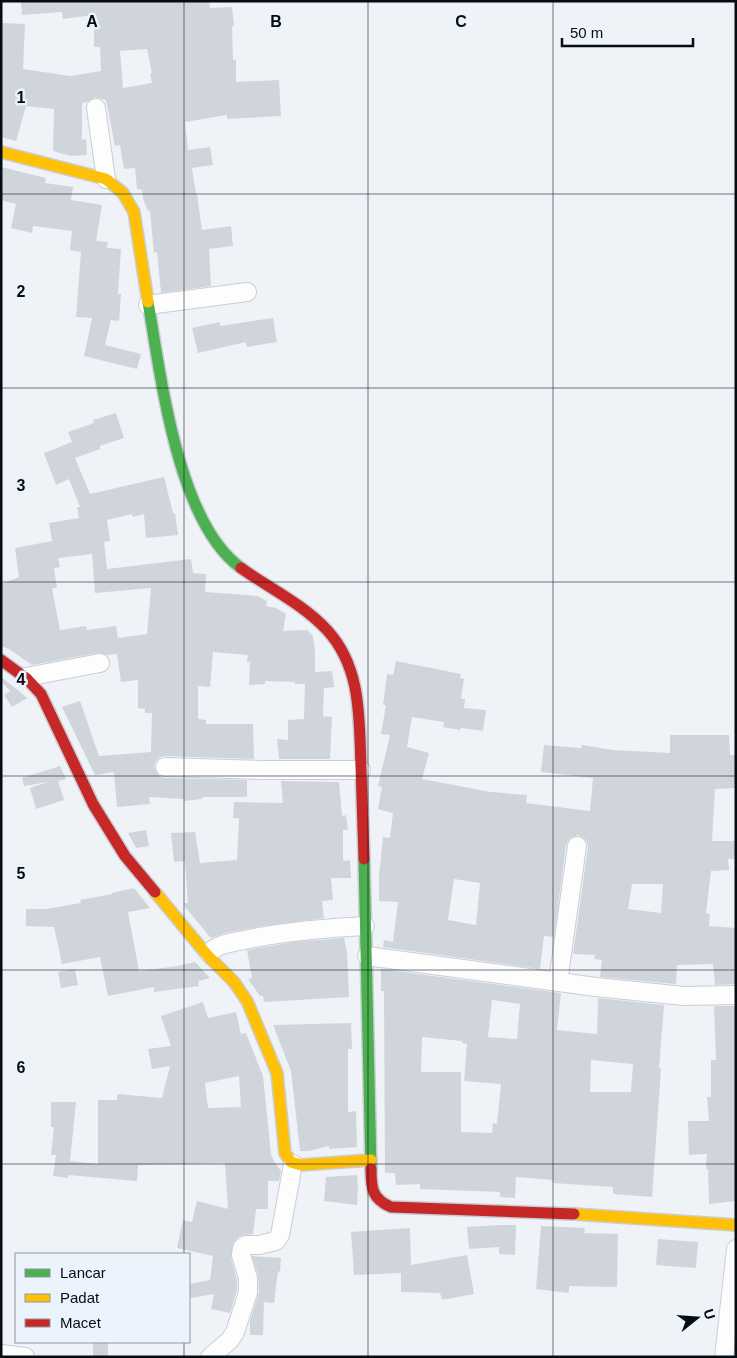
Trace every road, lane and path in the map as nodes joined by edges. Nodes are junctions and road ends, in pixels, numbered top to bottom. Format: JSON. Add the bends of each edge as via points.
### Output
{"nodes":[{"id":1,"x":96,"y":108,"type":"dead end"},
{"id":2,"x":1,"y":152,"type":"edge"},
{"id":3,"x":106,"y":179,"type":"junction"},
{"id":4,"x":247,"y":292,"type":"dead end"},
{"id":5,"x":148,"y":305,"type":"junction"},
{"id":6,"x":1,"y":660,"type":"edge"},
{"id":7,"x":100,"y":663,"type":"dead end"},
{"id":8,"x":26,"y":677,"type":"junction"},
{"id":9,"x":165,"y":767,"type":"dead end"},
{"id":10,"x":361,"y":770,"type":"junction"},
{"id":11,"x":577,"y":846,"type":"dead end"},
{"id":12,"x":365,"y":926,"type":"junction"},
{"id":13,"x":210,"y":952,"type":"junction"},
{"id":14,"x":367,"y":956,"type":"junction"},
{"id":15,"x":558,"y":982,"type":"junction"},
{"id":16,"x":736,"y":995,"type":"edge"},
{"id":17,"x":371,"y":1160,"type":"junction"},
{"id":18,"x":293,"y":1164,"type":"junction"},
{"id":19,"x":736,"y":1225,"type":"edge"},
{"id":20,"x":736,"y":1249,"type":"edge"},
{"id":21,"x":1,"y":1354,"type":"edge"},
{"id":22,"x":214,"y":1354,"type":"edge"},
{"id":23,"x":25,"y":1357,"type":"edge"},
{"id":24,"x":724,"y":1357,"type":"edge"}],
"edges":[{"from":1,"to":3,"type":"street"},
{"from":2,"to":3,"type":"street"},
{"from":3,"to":5,"type":"street","via":[[120,188],[134,212]]},
{"from":4,"to":5,"type":"street"},
{"from":5,"to":10,"type":"street","via":[[176,450],[191,495],[221,551],[237,566],[316,618],[338,645],[354,676],[358,694]]},
{"from":6,"to":8,"type":"street"},
{"from":7,"to":8,"type":"street"},
{"from":8,"to":13,"type":"street","via":[[41,694],[93,804],[125,856]]},
{"from":9,"to":10,"type":"street"},
{"from":10,"to":12,"type":"street"},
{"from":11,"to":15,"type":"street"},
{"from":12,"to":13,"type":"street","via":[[286,932],[230,943]]},
{"from":12,"to":14,"type":"street"},
{"from":13,"to":18,"type":"street","via":[[247,1002],[273,1062],[277,1073],[285,1153]]},
{"from":14,"to":15,"type":"street"},
{"from":14,"to":17,"type":"street"},
{"from":15,"to":16,"type":"street","via":[[684,996]]},
{"from":17,"to":18,"type":"street"},
{"from":17,"to":19,"type":"street","via":[[373,1194],[391,1207],[657,1217]]},
{"from":18,"to":22,"type":"street","via":[[280,1235],[276,1241],[242,1248],[248,1292],[236,1332]]},
{"from":20,"to":24,"type":"street"},
{"from":21,"to":23,"type":"street"}]}
